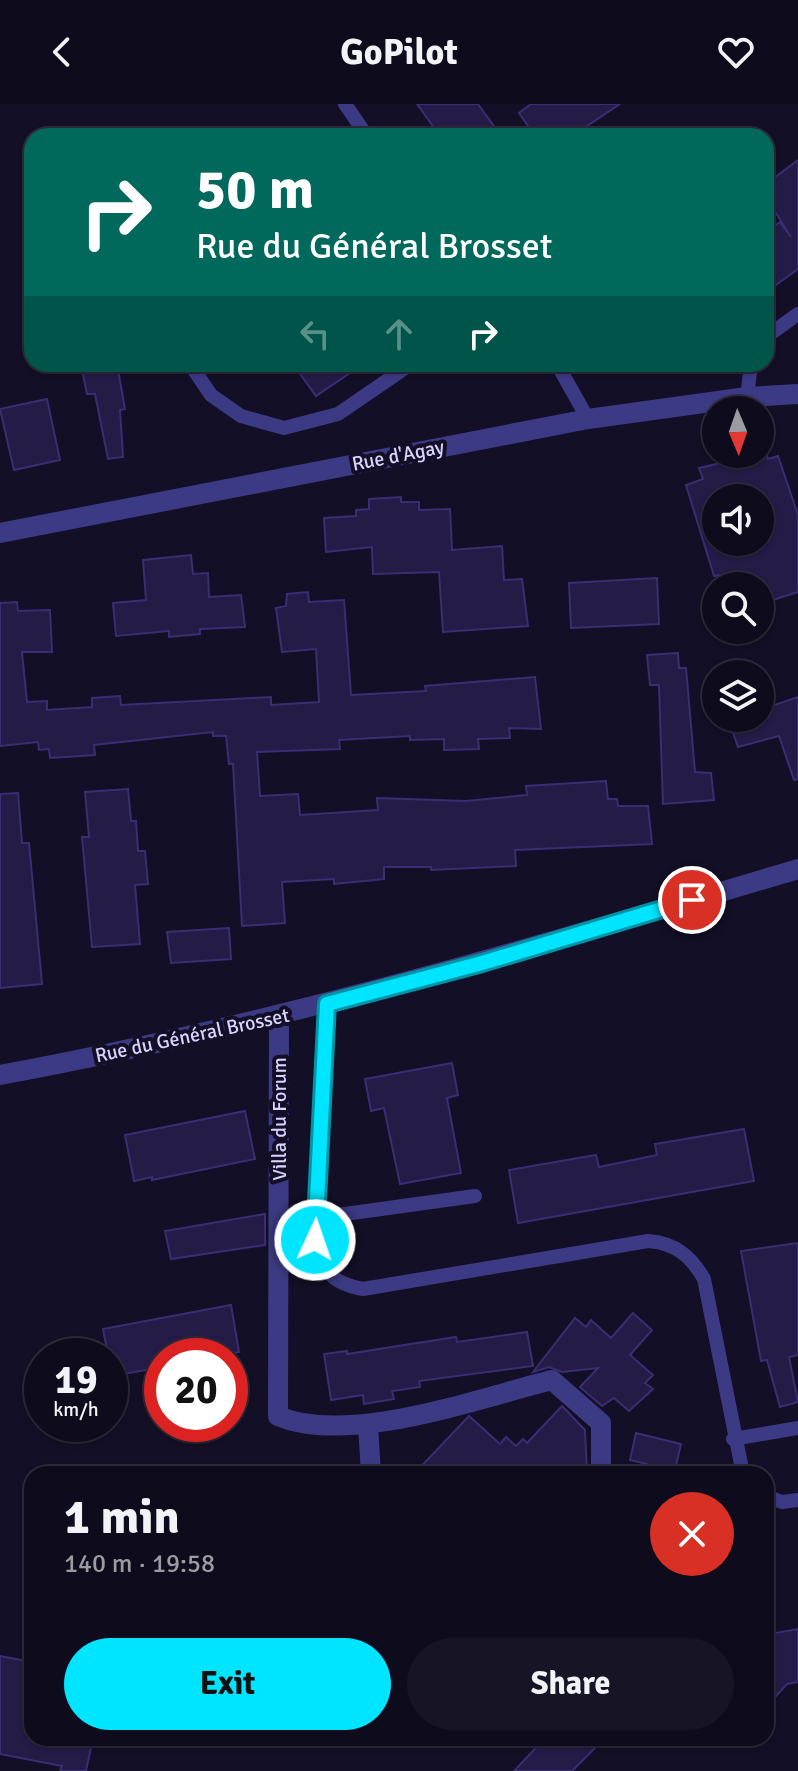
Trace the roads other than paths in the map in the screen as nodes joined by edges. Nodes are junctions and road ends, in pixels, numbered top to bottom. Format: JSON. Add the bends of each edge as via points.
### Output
{"nodes":[{"id":1,"x":345,"y":104,"type":"edge"},
{"id":2,"x":362,"y":128,"type":"edge"},
{"id":3,"x":798,"y":314,"type":"edge"},
{"id":4,"x":774,"y":331,"type":"edge"},
{"id":5,"x":195,"y":372,"type":"edge"},
{"id":6,"x":399,"y":372,"type":"edge"},
{"id":7,"x":562,"y":372,"type":"edge"},
{"id":8,"x":750,"y":372,"type":"edge"},
{"id":9,"x":798,"y":394,"type":"edge"},
{"id":10,"x":747,"y":396,"type":"edge"},
{"id":11,"x":764,"y":396,"type":"edge"},
{"id":12,"x":702,"y":403,"type":"edge"},
{"id":13,"x":588,"y":419,"type":"junction"},
{"id":14,"x":0,"y":533,"type":"edge"},
{"id":15,"x":798,"y":869,"type":"edge"},
{"id":16,"x":327,"y":1004,"type":"junction"},
{"id":17,"x":279,"y":1017,"type":"junction"},
{"id":18,"x":0,"y":1075,"type":"edge"},
{"id":19,"x":475,"y":1196,"type":"dead end"},
{"id":20,"x":316,"y":1218,"type":"junction"},
{"id":21,"x":368,"y":1425,"type":"junction"},
{"id":22,"x":798,"y":1428,"type":"edge"},
{"id":23,"x":733,"y":1439,"type":"junction"},
{"id":24,"x":371,"y":1466,"type":"edge"},
{"id":25,"x":601,"y":1466,"type":"edge"},
{"id":26,"x":741,"y":1466,"type":"edge"},
{"id":27,"x":774,"y":1499,"type":"edge"},
{"id":28,"x":798,"y":1500,"type":"edge"}],
"edges":[{"from":1,"to":2,"type":"lane"},
{"from":3,"to":4,"type":"lane"},
{"from":5,"to":6,"type":"lane","via":[[211,395],[241,416],[284,428],[338,414]]},
{"from":7,"to":13,"type":"lane"},
{"from":8,"to":10,"type":"lane"},
{"from":9,"to":11,"type":"street","name":"Rue d'Agay"},
{"from":12,"to":13,"type":"street","name":"Rue d'Agay"},
{"from":13,"to":14,"type":"street","name":"Rue d'Agay"},
{"from":15,"to":16,"type":"street","name":"Rue du Général Brosset"},
{"from":16,"to":17,"type":"street","name":"Rue du Général Brosset"},
{"from":16,"to":20,"type":"lane"},
{"from":17,"to":18,"type":"street","name":"Rue du Général Brosset"},
{"from":17,"to":21,"type":"street","name":"Villa du Forum","via":[[278,1416],[296,1424]]},
{"from":19,"to":20,"type":"lane"},
{"from":20,"to":23,"type":"lane","via":[[315,1240],[324,1271],[345,1286],[363,1289],[648,1241],[671,1245],[687,1254],[704,1279]]},
{"from":21,"to":24,"type":"street"},
{"from":21,"to":25,"type":"street","name":"Villa du Forum","via":[[552,1380],[601,1423]]},
{"from":22,"to":23,"type":"lane"},
{"from":23,"to":26,"type":"lane"},
{"from":27,"to":28,"type":"lane"}]}
